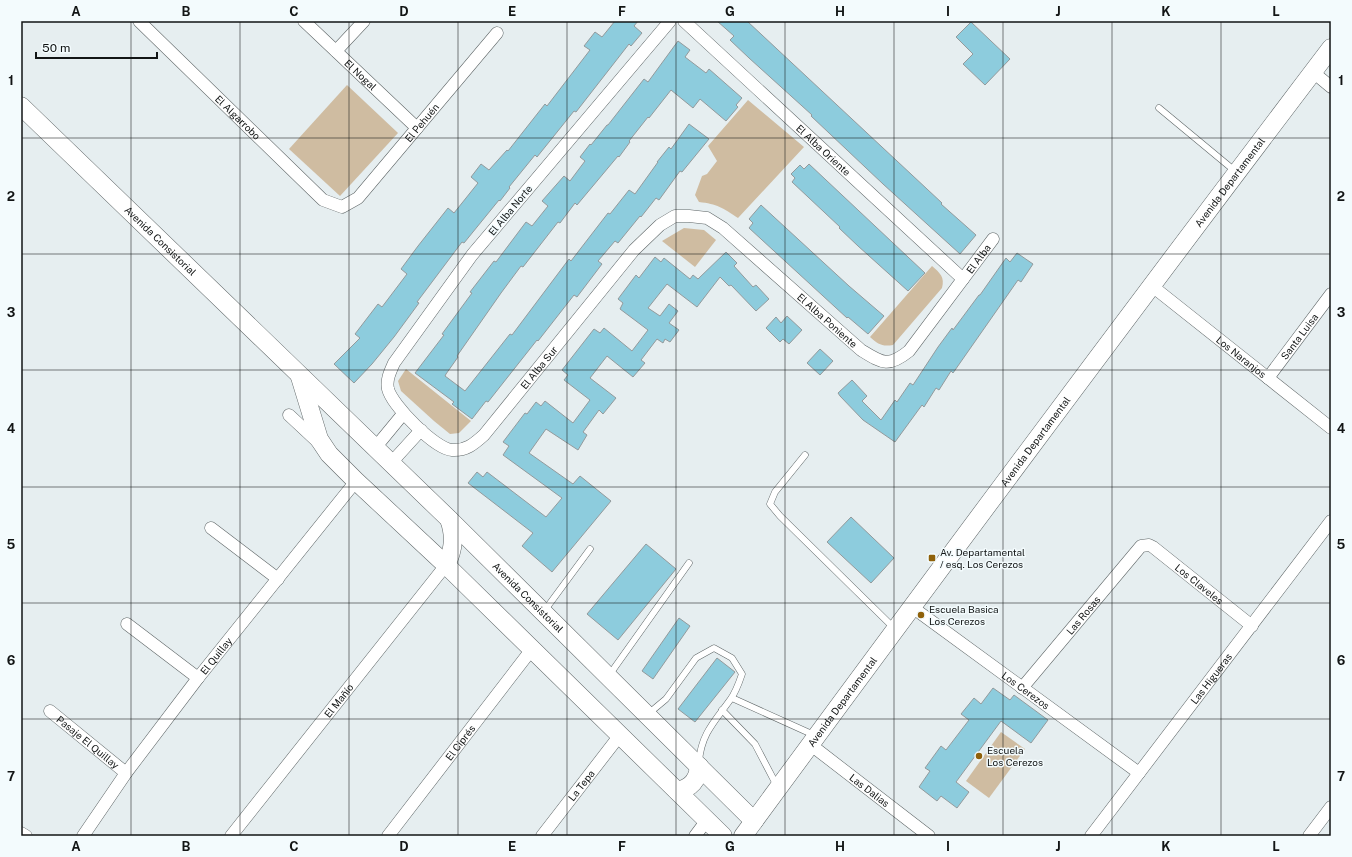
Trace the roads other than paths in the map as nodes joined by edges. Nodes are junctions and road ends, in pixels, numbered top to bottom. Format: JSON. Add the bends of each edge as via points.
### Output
{"nodes":[{"id":1,"x":139,"y":21,"type":"edge"},
{"id":2,"x":304,"y":21,"type":"edge"},
{"id":3,"x":364,"y":21,"type":"edge"},
{"id":4,"x":670,"y":21,"type":"edge"},
{"id":5,"x":684,"y":21,"type":"edge"},
{"id":6,"x":497,"y":33,"type":"dead end"},
{"id":7,"x":1331,"y":48,"type":"edge"},
{"id":8,"x":336,"y":50,"type":"junction"},
{"id":9,"x":1312,"y":72,"type":"junction"},
{"id":10,"x":1331,"y":87,"type":"edge"},
{"id":11,"x":21,"y":106,"type":"edge"},
{"id":12,"x":1159,"y":108,"type":"dead end"},
{"id":13,"x":417,"y":128,"type":"junction"},
{"id":14,"x":1237,"y":172,"type":"junction"},
{"id":15,"x":342,"y":207,"type":"joint"},
{"id":16,"x":676,"y":216,"type":"joint"},
{"id":17,"x":993,"y":239,"type":"dead end"},
{"id":18,"x":963,"y":279,"type":"junction"},
{"id":19,"x":1152,"y":286,"type":"junction"},
{"id":20,"x":1331,"y":294,"type":"edge"},
{"id":21,"x":300,"y":376,"type":"junction"},
{"id":22,"x":1268,"y":378,"type":"junction"},
{"id":23,"x":403,"y":414,"type":"junction"},
{"id":24,"x":289,"y":415,"type":"dead end"},
{"id":25,"x":345,"y":419,"type":"junction"},
{"id":26,"x":314,"y":425,"type":"junction"},
{"id":27,"x":1331,"y":428,"type":"edge"},
{"id":28,"x":421,"y":430,"type":"junction"},
{"id":29,"x":323,"y":447,"type":"junction"},
{"id":30,"x":375,"y":448,"type":"junction"},
{"id":31,"x":805,"y":455,"type":"dead end"},
{"id":32,"x":391,"y":463,"type":"junction"},
{"id":33,"x":356,"y":481,"type":"junction"},
{"id":34,"x":449,"y":519,"type":"junction"},
{"id":35,"x":1331,"y":521,"type":"edge"},
{"id":36,"x":211,"y":528,"type":"dead end"},
{"id":37,"x":1145,"y":545,"type":"joint"},
{"id":38,"x":590,"y":549,"type":"dead end"},
{"id":39,"x":689,"y":563,"type":"dead end"},
{"id":40,"x":446,"y":565,"type":"junction"},
{"id":41,"x":278,"y":579,"type":"junction"},
{"id":42,"x":912,"y":608,"type":"junction"},
{"id":43,"x":543,"y":612,"type":"junction"},
{"id":44,"x":127,"y":624,"type":"dead end"},
{"id":45,"x":1252,"y":626,"type":"junction"},
{"id":46,"x":896,"y":630,"type":"junction"},
{"id":47,"x":532,"y":649,"type":"junction"},
{"id":48,"x":608,"y":677,"type":"junction"},
{"id":49,"x":198,"y":678,"type":"junction"},
{"id":50,"x":1022,"y":688,"type":"junction"},
{"id":51,"x":732,"y":698,"type":"junction"},
{"id":52,"x":722,"y":710,"type":"junction"},
{"id":53,"x":50,"y":711,"type":"dead end"},
{"id":54,"x":647,"y":715,"type":"junction"},
{"id":55,"x":620,"y":735,"type":"junction"},
{"id":56,"x":814,"y":741,"type":"junction"},
{"id":57,"x":699,"y":766,"type":"junction"},
{"id":58,"x":126,"y":773,"type":"junction"},
{"id":59,"x":1139,"y":773,"type":"junction"},
{"id":60,"x":778,"y":788,"type":"junction"},
{"id":61,"x":677,"y":791,"type":"junction"},
{"id":62,"x":1331,"y":807,"type":"edge"},
{"id":63,"x":707,"y":820,"type":"junction"},
{"id":64,"x":754,"y":821,"type":"junction"},
{"id":65,"x":21,"y":834,"type":"edge"},
{"id":66,"x":924,"y":834,"type":"edge"},
{"id":67,"x":26,"y":836,"type":"edge"},
{"id":68,"x":83,"y":836,"type":"edge"},
{"id":69,"x":231,"y":836,"type":"edge"},
{"id":70,"x":388,"y":836,"type":"edge"},
{"id":71,"x":542,"y":836,"type":"edge"},
{"id":72,"x":695,"y":836,"type":"edge"},
{"id":73,"x":723,"y":836,"type":"edge"},
{"id":74,"x":743,"y":836,"type":"edge"},
{"id":75,"x":1091,"y":836,"type":"edge"},
{"id":76,"x":1309,"y":836,"type":"edge"}],
"edges":[{"from":1,"to":15,"type":"street","name":"El Algarrobo","via":[[323,200]]},
{"from":2,"to":8,"type":"street","name":"El Nogal"},
{"from":3,"to":8,"type":"street"},
{"from":4,"to":23,"type":"street","name":"El Alba Norte","via":[[472,255],[394,363],[388,377],[388,390]]},
{"from":5,"to":18,"type":"street","name":"El Alba Oriente"},
{"from":6,"to":13,"type":"street","name":"El Pehuén"},
{"from":7,"to":9,"type":"street","name":"Avenida Departamental"},
{"from":8,"to":13,"type":"street","name":"El Nogal"},
{"from":9,"to":10,"type":"street"},
{"from":9,"to":14,"type":"street","name":"Avenida Departamental"},
{"from":11,"to":21,"type":"street","name":"Avenida Consistorial"},
{"from":12,"to":14,"type":"lane"},
{"from":13,"to":15,"type":"street","name":"El Pehuén","via":[[358,198]]},
{"from":14,"to":19,"type":"street","name":"Avenida Departamental"},
{"from":16,"to":18,"type":"street","name":"El Alba Poniente","via":[[707,218],[723,228],[861,350],[878,360],[888,362],[899,359],[909,351]]},
{"from":16,"to":28,"type":"street","name":"El Alba Sur","via":[[660,225],[634,250],[484,435],[473,445],[462,450],[449,450]]},
{"from":17,"to":18,"type":"street","name":"El Alba"},
{"from":19,"to":22,"type":"street","name":"Los Naranjos"},
{"from":19,"to":42,"type":"street","name":"Avenida Departamental"},
{"from":20,"to":22,"type":"street","name":"Santa Luisa"},
{"from":21,"to":25,"type":"street","name":"Avenida Consistorial"},
{"from":21,"to":26,"type":"street","name":"Avenida Consistorial"},
{"from":22,"to":27,"type":"street","name":"Los Naranjos"},
{"from":23,"to":28,"type":"street","name":"El Alba Norte"},
{"from":23,"to":30,"type":"street"},
{"from":24,"to":29,"type":"street","name":"Avenida Consistorial"},
{"from":25,"to":26,"type":"street","via":[[330,414]]},
{"from":25,"to":30,"type":"street","name":"Avenida Consistorial"},
{"from":26,"to":29,"type":"street","name":"Avenida Consistorial"},
{"from":28,"to":32,"type":"street"},
{"from":29,"to":33,"type":"street","name":"Avenida Consistorial"},
{"from":30,"to":32,"type":"street","name":"Avenida Consistorial"},
{"from":31,"to":46,"type":"lane","via":[[775,492],[770,504]]},
{"from":32,"to":34,"type":"street","name":"Avenida Consistorial"},
{"from":33,"to":40,"type":"street","name":"Avenida Consistorial"},
{"from":33,"to":41,"type":"street","name":"El Quillay"},
{"from":34,"to":40,"type":"street","via":[[453,547]]},
{"from":34,"to":43,"type":"street","name":"Avenida Consistorial"},
{"from":35,"to":45,"type":"street","name":"Las Higueras"},
{"from":36,"to":41,"type":"street"},
{"from":37,"to":45,"type":"street","name":"Los Claveles","via":[[1153,547]]},
{"from":37,"to":50,"type":"street","name":"Las Rosas","via":[[1138,548]]},
{"from":38,"to":43,"type":"lane"},
{"from":39,"to":48,"type":"lane"},
{"from":40,"to":47,"type":"street","name":"Avenida Consistorial"},
{"from":40,"to":69,"type":"street","name":"El Mañío"},
{"from":41,"to":49,"type":"street","name":"El Quillay"},
{"from":42,"to":46,"type":"street","name":"Avenida Departamental"},
{"from":42,"to":50,"type":"street","name":"Los Cerezos"},
{"from":43,"to":48,"type":"street","name":"Avenida Consistorial"},
{"from":44,"to":49,"type":"street"},
{"from":45,"to":59,"type":"street","name":"Las Higueras"},
{"from":46,"to":56,"type":"street","name":"Avenida Departamental"},
{"from":47,"to":55,"type":"street","name":"Avenida Consistorial"},
{"from":47,"to":70,"type":"street","name":"El Ciprés"},
{"from":48,"to":54,"type":"street","name":"Avenida Consistorial"},
{"from":49,"to":58,"type":"street","name":"El Quillay"},
{"from":50,"to":59,"type":"street","name":"Los Cerezos"},
{"from":51,"to":52,"type":"lane"},
{"from":51,"to":54,"type":"lane","via":[[742,674],[732,658],[714,648],[696,658],[666,699]]},
{"from":51,"to":56,"type":"lane"},
{"from":52,"to":57,"type":"lane","via":[[700,749]]},
{"from":52,"to":60,"type":"lane","via":[[755,744]]},
{"from":53,"to":58,"type":"street","name":"Pasaje El Quillay"},
{"from":54,"to":57,"type":"street","name":"Avenida Consistorial"},
{"from":55,"to":61,"type":"street","name":"Avenida Consistorial"},
{"from":55,"to":71,"type":"street","name":"La Tepa"},
{"from":56,"to":60,"type":"street","name":"Avenida Departamental"},
{"from":56,"to":66,"type":"street","name":"Las Dalias"},
{"from":57,"to":61,"type":"street","via":[[696,780],[691,786]]},
{"from":57,"to":64,"type":"street","name":"Avenida Consistorial"},
{"from":58,"to":68,"type":"street","name":"El Quillay"},
{"from":59,"to":75,"type":"street","name":"Las Higueras"},
{"from":60,"to":64,"type":"street","name":"Avenida Departamental"},
{"from":61,"to":63,"type":"street","name":"Avenida Consistorial"},
{"from":62,"to":76,"type":"street"},
{"from":63,"to":72,"type":"street"},
{"from":63,"to":73,"type":"street","name":"Avenida Consistorial"},
{"from":64,"to":74,"type":"street","name":"Avenida Departamental"},
{"from":65,"to":67,"type":"street"}]}
